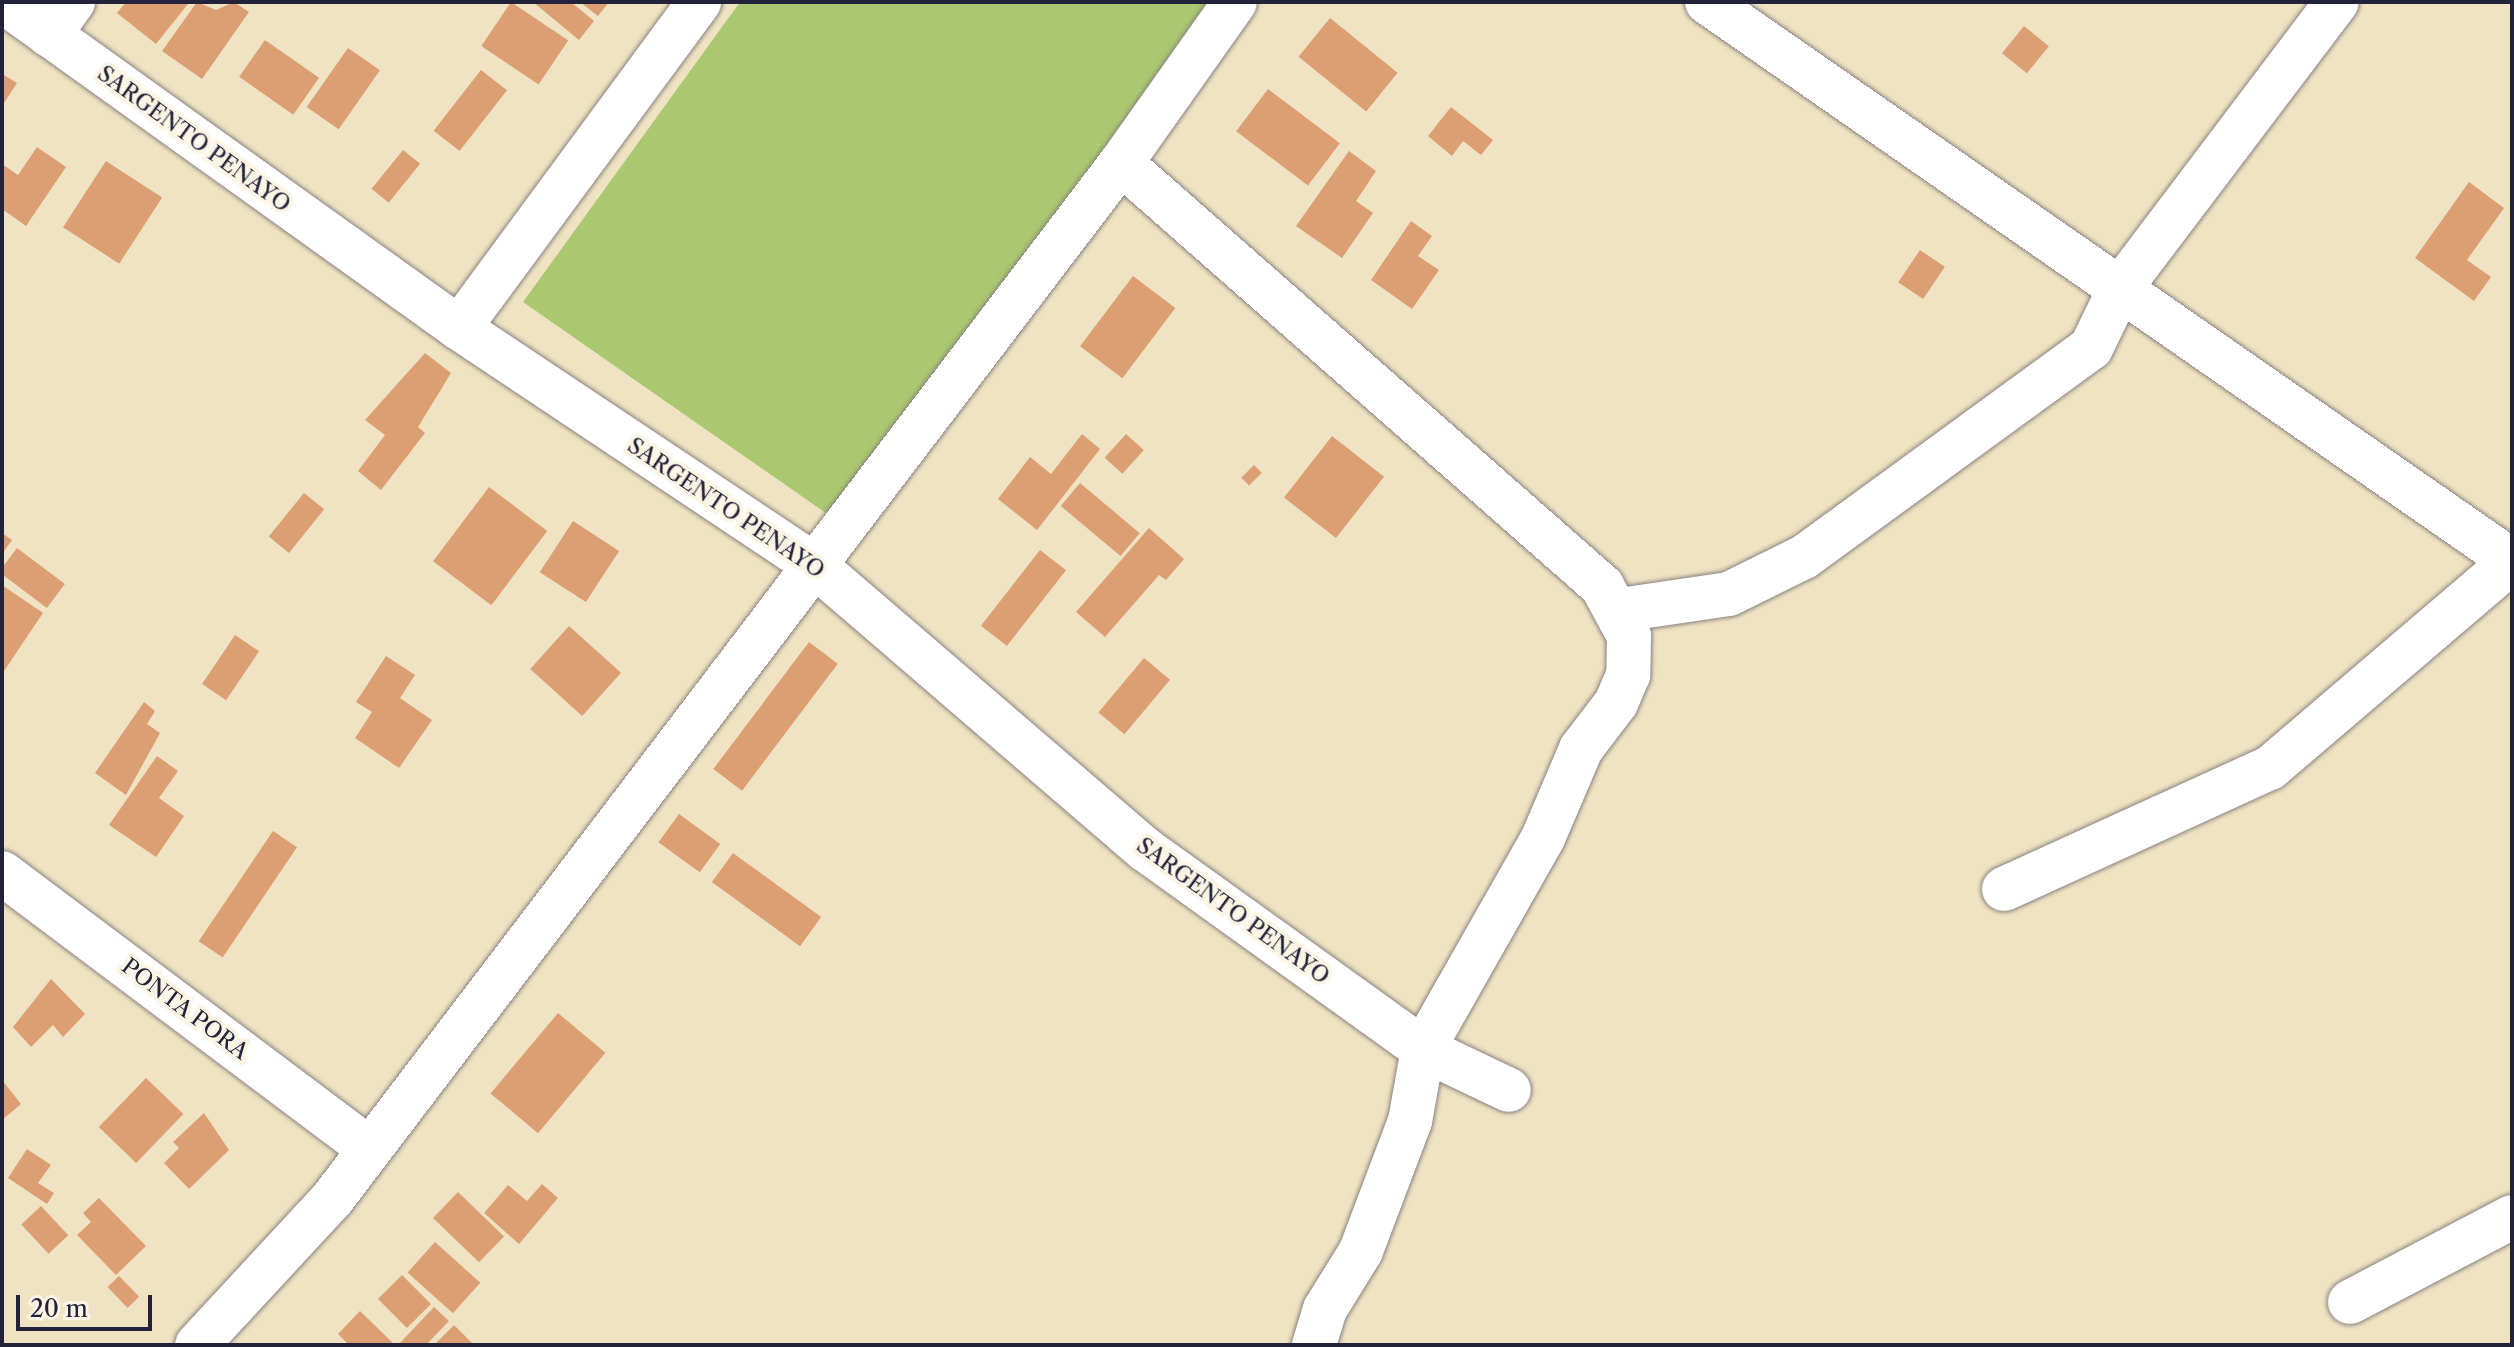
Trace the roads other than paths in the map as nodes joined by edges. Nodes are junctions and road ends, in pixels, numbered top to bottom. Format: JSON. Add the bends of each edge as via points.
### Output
{"nodes":[{"id":1,"x":4,"y":2,"type":"edge"},
{"id":2,"x":699,"y":2,"type":"edge"},
{"id":3,"x":1235,"y":2,"type":"edge"},
{"id":4,"x":1707,"y":2,"type":"edge"},
{"id":5,"x":2337,"y":2,"type":"edge"},
{"id":6,"x":61,"y":18,"type":"edge"},
{"id":7,"x":1121,"y":163,"type":"junction"},
{"id":8,"x":2119,"y":290,"type":"junction"},
{"id":9,"x":459,"y":328,"type":"junction"},
{"id":10,"x":2512,"y":561,"type":"edge"},
{"id":11,"x":812,"y":563,"type":"junction"},
{"id":12,"x":1620,"y":610,"type":"junction"},
{"id":13,"x":2,"y":873,"type":"edge"},
{"id":14,"x":2004,"y":889,"type":"dead end"},
{"id":15,"x":1423,"y":1049,"type":"junction"},
{"id":16,"x":1509,"y":1090,"type":"dead end"},
{"id":17,"x":367,"y":1147,"type":"junction"},
{"id":18,"x":2512,"y":1217,"type":"edge"},
{"id":19,"x":2350,"y":1302,"type":"dead end"},
{"id":20,"x":197,"y":1345,"type":"edge"},
{"id":21,"x":1314,"y":1345,"type":"edge"}],
"edges":[{"from":1,"to":6,"type":"street","name":"SARGENTO PENAYO"},
{"from":2,"to":9,"type":"street"},
{"from":3,"to":7,"type":"street"},
{"from":4,"to":8,"type":"street"},
{"from":5,"to":8,"type":"street"},
{"from":6,"to":9,"type":"street","name":"SARGENTO PENAYO"},
{"from":7,"to":11,"type":"street"},
{"from":7,"to":12,"type":"street","via":[[1602,586]]},
{"from":8,"to":10,"type":"street"},
{"from":8,"to":12,"type":"street","via":[[2091,348],[1804,557],[1729,594]]},
{"from":9,"to":11,"type":"street","name":"SARGENTO PENAYO"},
{"from":10,"to":14,"type":"street","via":[[2270,768]]},
{"from":11,"to":15,"type":"street","name":"SARGENTO PENAYO","via":[[1146,850]]},
{"from":11,"to":17,"type":"street"},
{"from":12,"to":15,"type":"street","via":[[1629,636],[1628,675],[1616,703],[1581,749],[1543,838]]},
{"from":13,"to":17,"type":"street","name":"PONTA PORA"},
{"from":15,"to":16,"type":"street","name":"SARGENTO PENAYO"},
{"from":15,"to":21,"type":"street","via":[[1410,1121],[1361,1251],[1325,1309]]},
{"from":17,"to":20,"type":"street","via":[[333,1198]]},
{"from":18,"to":19,"type":"street"}]}
